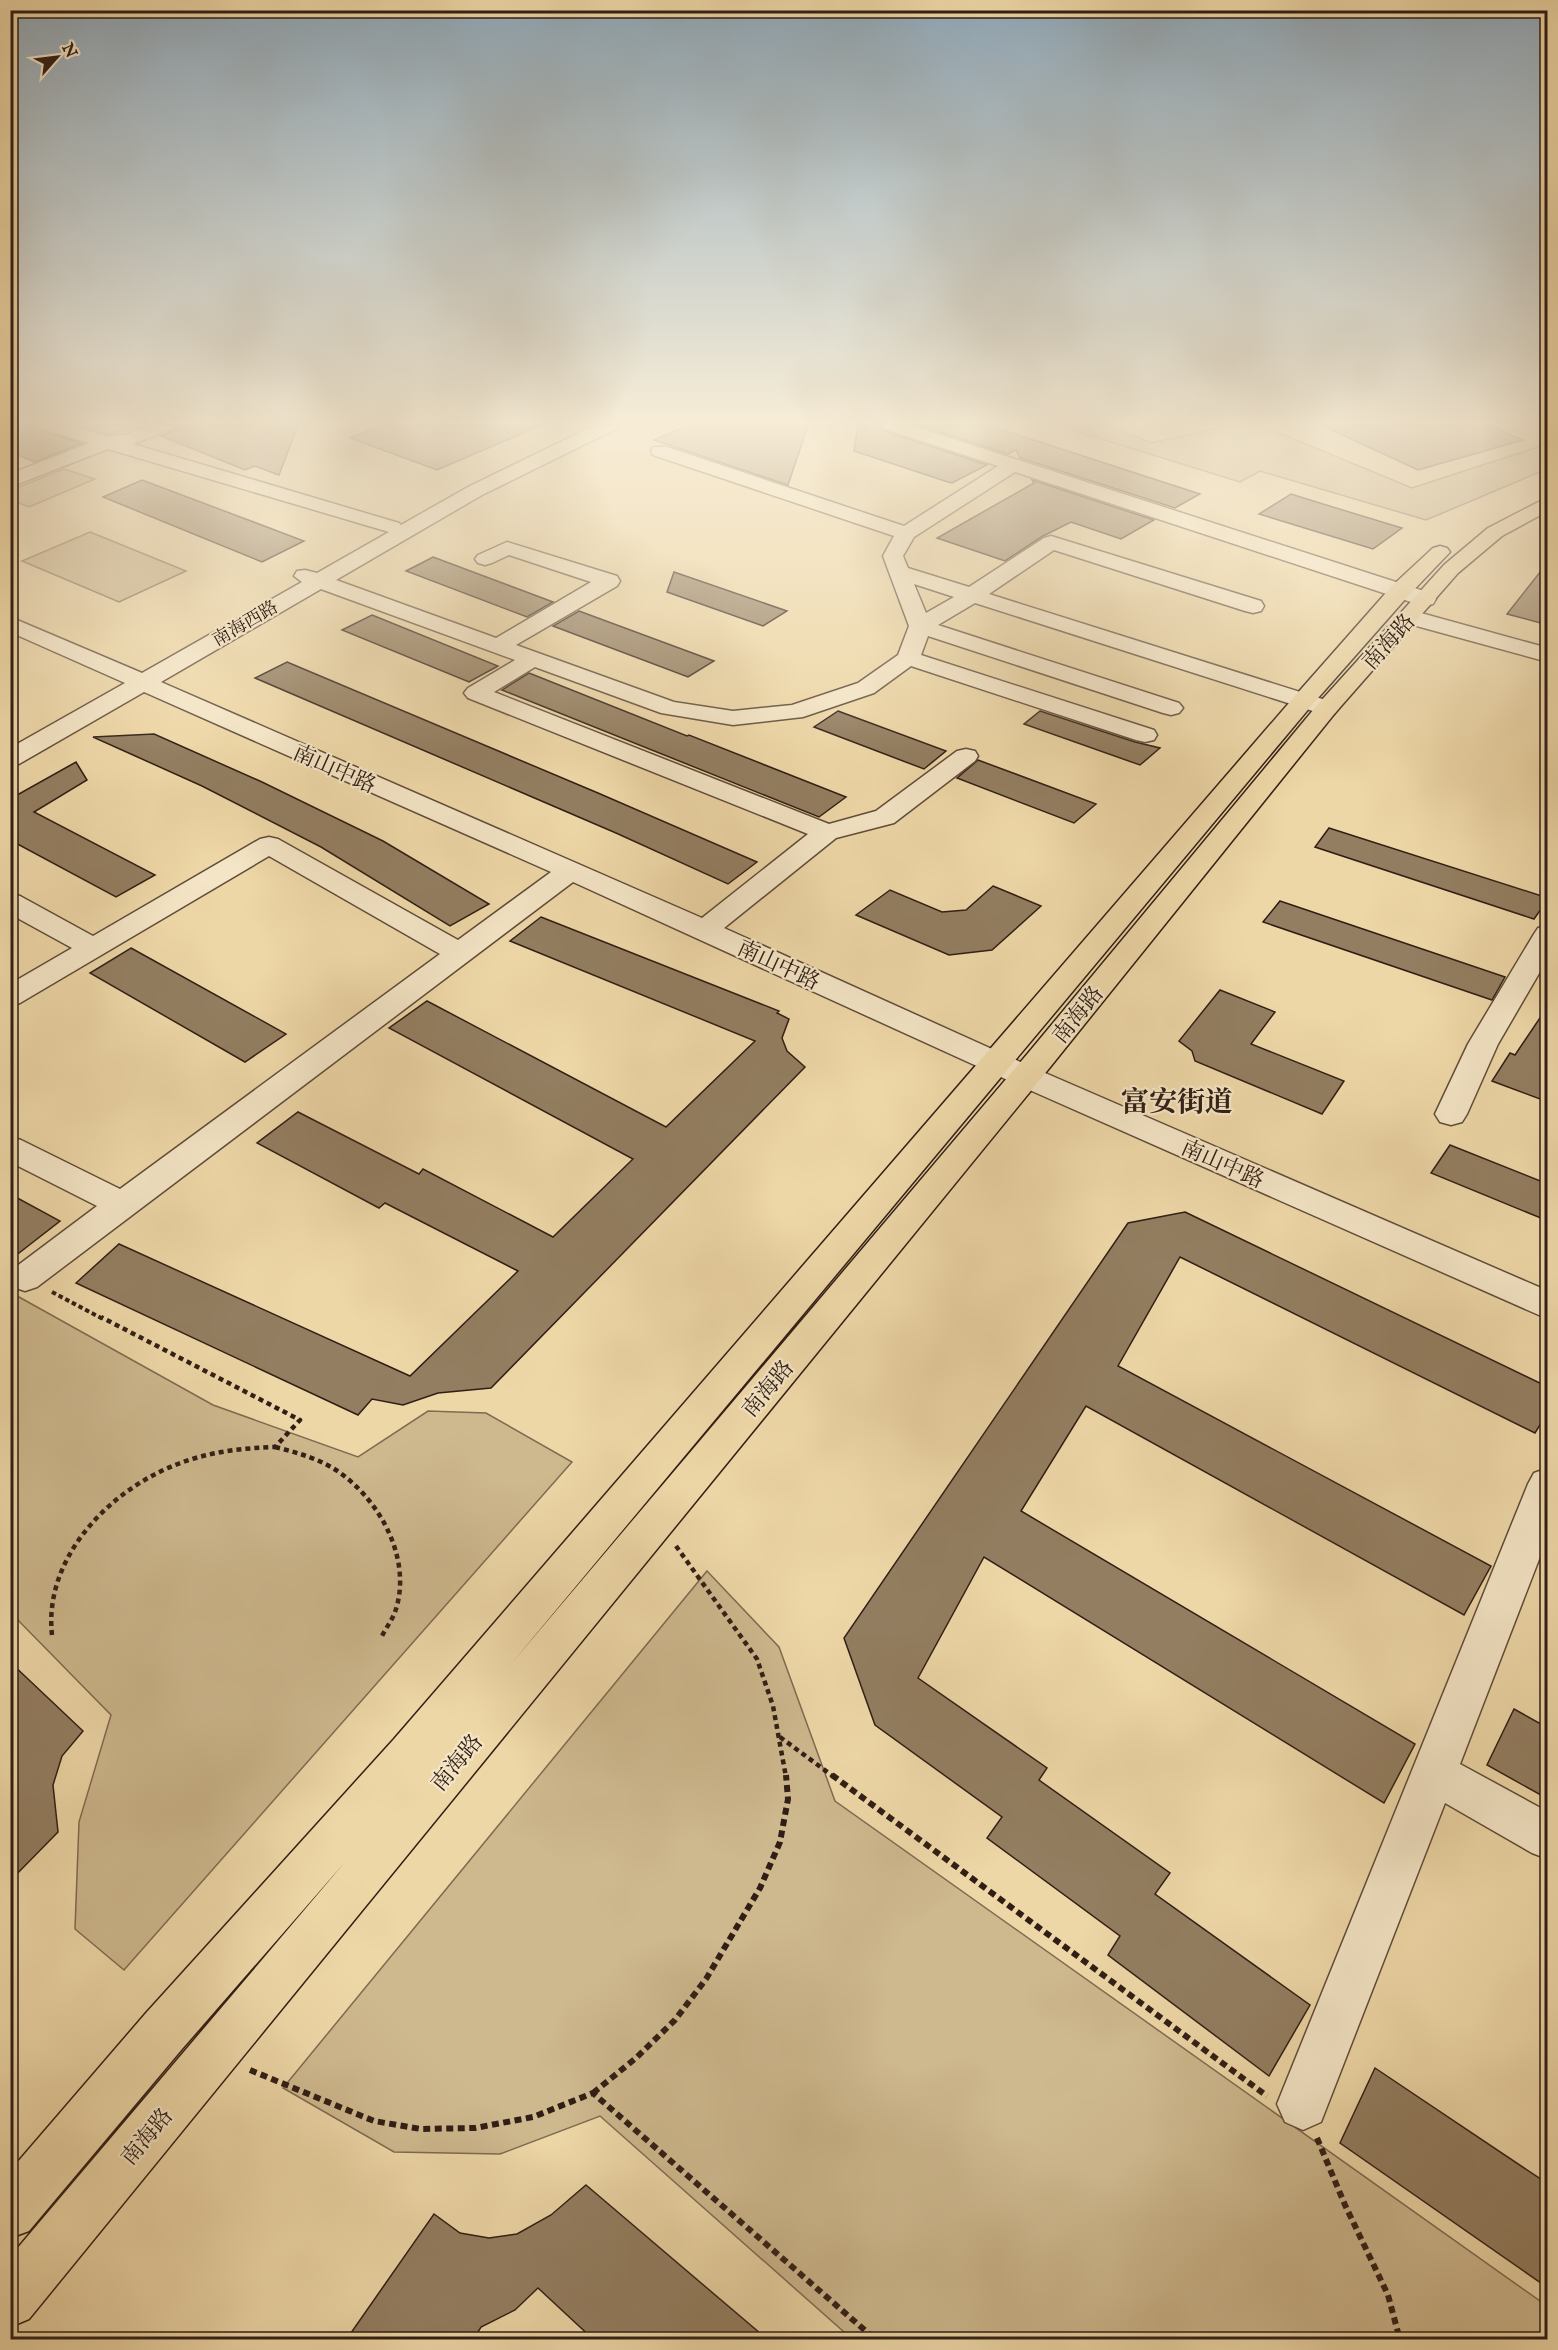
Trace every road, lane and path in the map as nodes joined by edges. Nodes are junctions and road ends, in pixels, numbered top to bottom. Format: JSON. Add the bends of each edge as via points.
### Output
{"nodes":[{"id":1,"x":380,"y":535,"type":"edge"},
{"id":2,"x":393,"y":535,"type":"edge"},
{"id":3,"x":905,"y":535,"type":"edge"},
{"id":4,"x":1218,"y":535,"type":"edge"},
{"id":5,"x":1459,"y":535,"type":"edge"},
{"id":6,"x":1492,"y":535,"type":"edge"},
{"id":7,"x":484,"y":559,"type":"dead end"},
{"id":8,"x":898,"y":572,"type":"junction"},
{"id":9,"x":312,"y":578,"type":"junction"},
{"id":10,"x":971,"y":596,"type":"junction"},
{"id":11,"x":1412,"y":602,"type":"junction"},
{"id":12,"x":1253,"y":606,"type":"dead end"},
{"id":13,"x":10,"y":609,"type":"edge"},
{"id":14,"x":10,"y":624,"type":"edge"},
{"id":15,"x":920,"y":626,"type":"junction"},
{"id":16,"x":498,"y":646,"type":"junction"},
{"id":17,"x":1548,"y":655,"type":"edge"},
{"id":18,"x":908,"y":658,"type":"junction"},
{"id":19,"x":533,"y":659,"type":"junction"},
{"id":20,"x":142,"y":675,"type":"junction"},
{"id":21,"x":1315,"y":705,"type":"junction"},
{"id":22,"x":1171,"y":708,"type":"dead end"},
{"id":23,"x":1145,"y":735,"type":"dead end"},
{"id":24,"x":10,"y":743,"type":"edge"},
{"id":25,"x":966,"y":756,"type":"dead end"},
{"id":26,"x":10,"y":759,"type":"edge"},
{"id":27,"x":827,"y":832,"type":"junction"},
{"id":28,"x":570,"y":872,"type":"junction"},
{"id":29,"x":10,"y":902,"type":"edge"},
{"id":30,"x":712,"y":924,"type":"junction"},
{"id":31,"x":1548,"y":934,"type":"edge"},
{"id":32,"x":93,"y":948,"type":"junction"},
{"id":33,"x":460,"y":953,"type":"junction"},
{"id":34,"x":10,"y":997,"type":"edge"},
{"id":35,"x":1018,"y":1061,"type":"junction"},
{"id":36,"x":1450,"y":1114,"type":"dead end"},
{"id":37,"x":10,"y":1148,"type":"edge"},
{"id":38,"x":123,"y":1205,"type":"junction"},
{"id":39,"x":25,"y":1278,"type":"joint"},
{"id":40,"x":1548,"y":1282,"type":"edge"},
{"id":41,"x":1548,"y":1306,"type":"edge"},
{"id":42,"x":275,"y":1447,"type":"junction"},
{"id":43,"x":1548,"y":1484,"type":"edge"},
{"id":44,"x":657,"y":1521,"type":"junction"},
{"id":45,"x":52,"y":1635,"type":"dead end"},
{"id":46,"x":382,"y":1636,"type":"dead end"},
{"id":47,"x":780,"y":1737,"type":"junction"},
{"id":48,"x":1434,"y":1773,"type":"junction"},
{"id":49,"x":1548,"y":1837,"type":"edge"},
{"id":50,"x":214,"y":2055,"type":"junction"},
{"id":51,"x":594,"y":2093,"type":"junction"},
{"id":52,"x":1290,"y":2104,"type":"junction"},
{"id":53,"x":10,"y":2212,"type":"edge"},
{"id":54,"x":10,"y":2300,"type":"edge"},
{"id":55,"x":876,"y":2340,"type":"edge"},
{"id":56,"x":1400,"y":2340,"type":"edge"}],
"edges":[{"from":1,"to":9,"type":"street","name":"南海西路"},
{"from":2,"to":9,"type":"street","name":"南海西路"},
{"from":3,"to":8,"type":"street","via":[[893,556]]},
{"from":4,"to":11,"type":"street"},
{"from":5,"to":11,"type":"main road","name":"南海路"},
{"from":6,"to":11,"type":"main road","name":"南海路"},
{"from":7,"to":16,"type":"street","via":[[507,548],[609,581]]},
{"from":8,"to":10,"type":"street"},
{"from":8,"to":15,"type":"street"},
{"from":9,"to":16,"type":"street"},
{"from":9,"to":20,"type":"street","name":"南海西路"},
{"from":10,"to":12,"type":"street","via":[[1051,542]]},
{"from":10,"to":15,"type":"street"},
{"from":10,"to":21,"type":"street"},
{"from":11,"to":17,"type":"street"},
{"from":11,"to":21,"type":"main road","name":"南海路"},
{"from":13,"to":20,"type":"street","name":"南山中路"},
{"from":14,"to":20,"type":"street","name":"南山中路"},
{"from":15,"to":18,"type":"street"},
{"from":15,"to":22,"type":"street"},
{"from":16,"to":19,"type":"street"},
{"from":18,"to":19,"type":"street","via":[[866,688],[846,695],[795,712],[733,718],[669,708]]},
{"from":18,"to":23,"type":"street"},
{"from":19,"to":27,"type":"street","via":[[477,693]]},
{"from":20,"to":24,"type":"street","name":"南海西路"},
{"from":20,"to":26,"type":"street","name":"南海西路"},
{"from":20,"to":28,"type":"street","name":"南山中路"},
{"from":20,"to":30,"type":"street","name":"南山中路"},
{"from":21,"to":35,"type":"main road","name":"南海路"},
{"from":25,"to":27,"type":"street","via":[[885,817]]},
{"from":27,"to":30,"type":"street"},
{"from":28,"to":30,"type":"street","name":"南山中路"},
{"from":28,"to":33,"type":"street"},
{"from":29,"to":32,"type":"street"},
{"from":30,"to":35,"type":"street","name":"南山中路"},
{"from":31,"to":36,"type":"street","via":[[1495,1020]]},
{"from":32,"to":33,"type":"street","via":[[269,845]]},
{"from":32,"to":34,"type":"street"},
{"from":33,"to":38,"type":"street"},
{"from":35,"to":40,"type":"street","name":"南山中路"},
{"from":35,"to":41,"type":"street","name":"南山中路"},
{"from":35,"to":44,"type":"main road","name":"南海路"},
{"from":35,"to":53,"type":"main road","name":"南海路","via":[[164,2031]]},
{"from":37,"to":38,"type":"street"},
{"from":38,"to":39,"type":"street"},
{"from":39,"to":42,"type":"path","via":[[300,1420]]},
{"from":42,"to":45,"type":"path","via":[[220,1451],[137,1482],[87,1528],[54,1583],[49,1615]]},
{"from":42,"to":46,"type":"path","via":[[311,1457],[338,1473],[363,1491],[380,1513],[391,1536],[400,1573],[396,1609]]},
{"from":43,"to":48,"type":"street"},
{"from":44,"to":47,"type":"path","via":[[757,1659]]},
{"from":44,"to":50,"type":"main road","name":"南海路"},
{"from":47,"to":51,"type":"path","via":[[788,1799],[780,1842],[760,1888],[706,1979],[675,2020]]},
{"from":47,"to":52,"type":"path"},
{"from":48,"to":49,"type":"street"},
{"from":48,"to":52,"type":"street"},
{"from":50,"to":51,"type":"path","via":[[374,2121],[421,2128],[475,2128],[521,2119]]},
{"from":50,"to":54,"type":"main road","name":"南海路"},
{"from":51,"to":55,"type":"path"},
{"from":52,"to":56,"type":"path","via":[[1388,2295]]}]}
